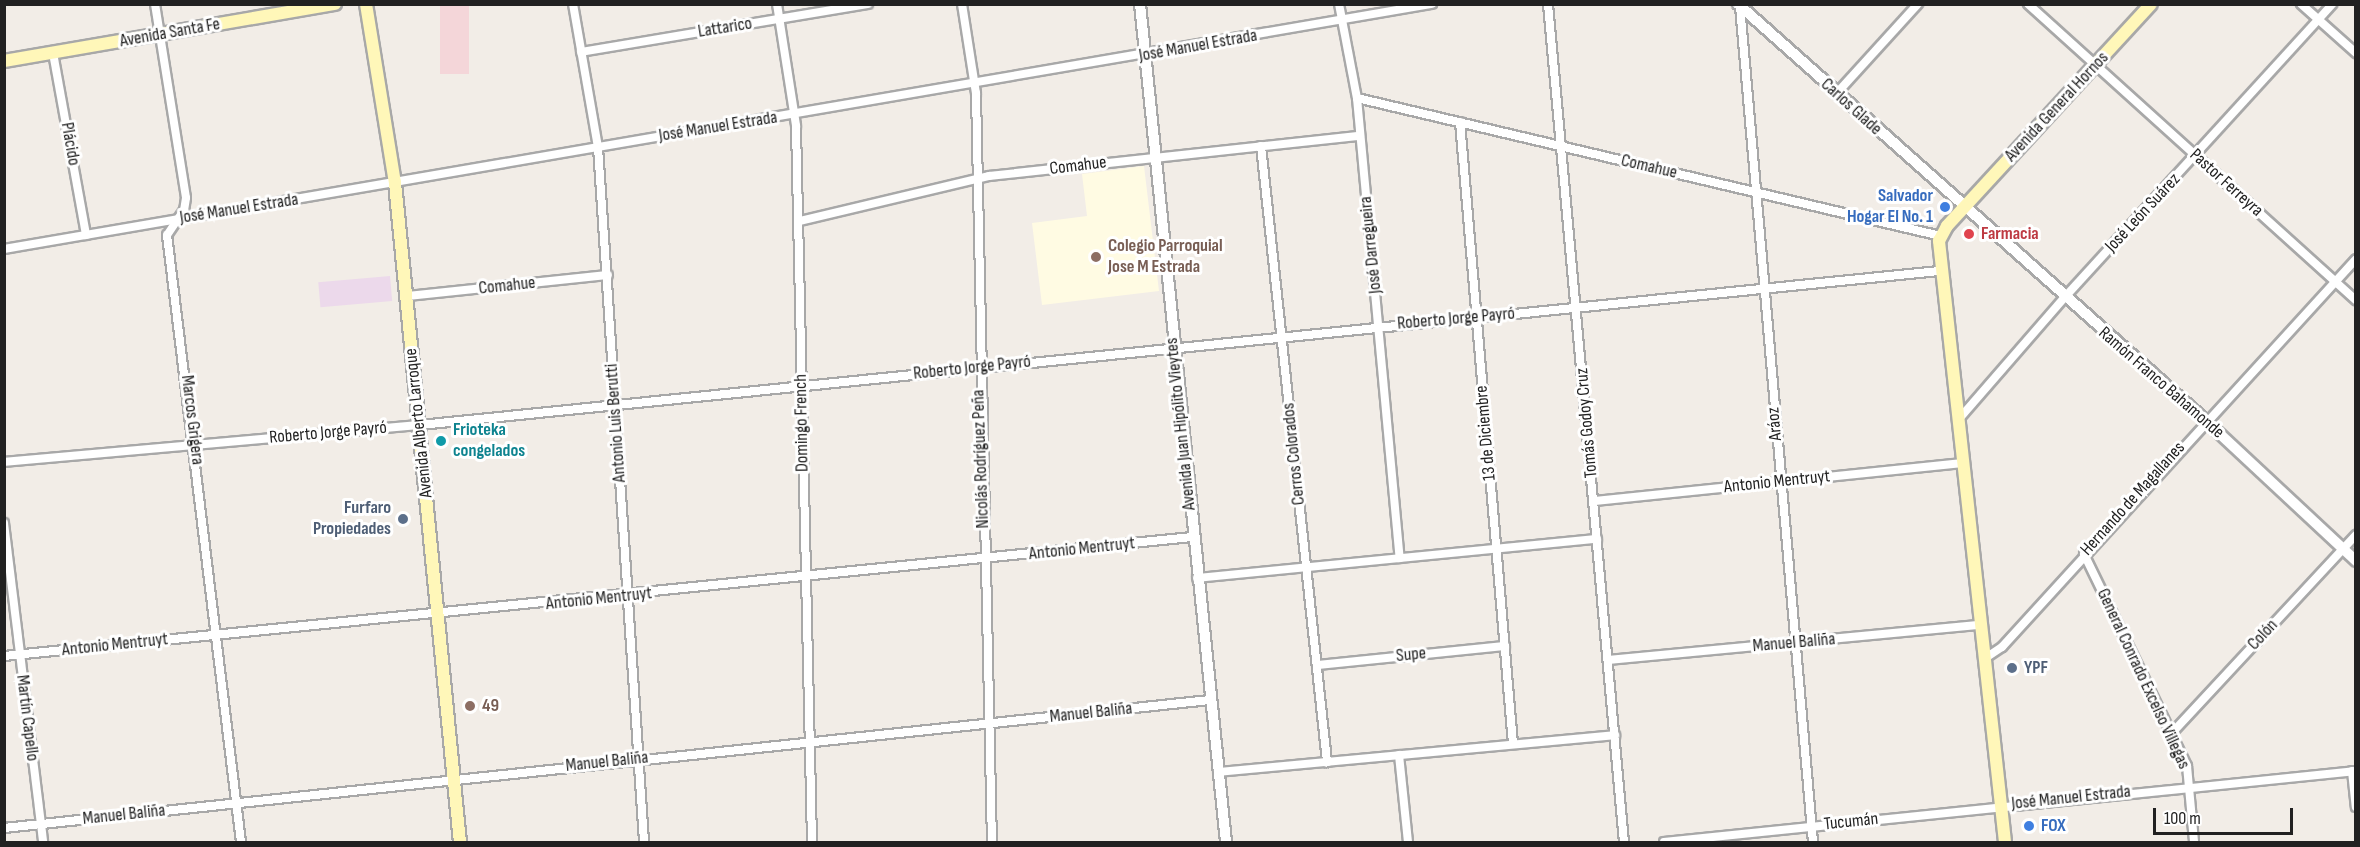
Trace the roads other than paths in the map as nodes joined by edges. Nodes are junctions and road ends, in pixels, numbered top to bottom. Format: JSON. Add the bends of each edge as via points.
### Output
{"nodes":[{"id":1,"x":154,"y":4,"type":"edge"},
{"id":2,"x":335,"y":4,"type":"edge"},
{"id":3,"x":366,"y":4,"type":"edge"},
{"id":4,"x":573,"y":4,"type":"edge"},
{"id":5,"x":777,"y":4,"type":"edge"},
{"id":6,"x":868,"y":4,"type":"edge"},
{"id":7,"x":962,"y":4,"type":"edge"},
{"id":8,"x":1140,"y":4,"type":"edge"},
{"id":9,"x":1339,"y":4,"type":"edge"},
{"id":10,"x":1432,"y":4,"type":"edge"},
{"id":11,"x":1548,"y":4,"type":"edge"},
{"id":12,"x":1918,"y":4,"type":"edge"},
{"id":13,"x":2028,"y":4,"type":"edge"},
{"id":14,"x":2151,"y":4,"type":"edge"},
{"id":15,"x":2301,"y":4,"type":"edge"},
{"id":16,"x":2332,"y":4,"type":"edge"},
{"id":17,"x":1739,"y":5,"type":"edge"},
{"id":18,"x":779,"y":19,"type":"junction"},
{"id":19,"x":1343,"y":20,"type":"junction"},
{"id":20,"x":2318,"y":20,"type":"junction"},
{"id":21,"x":160,"y":35,"type":"junction"},
{"id":22,"x":581,"y":52,"type":"junction"},
{"id":23,"x":53,"y":53,"type":"junction"},
{"id":24,"x":2355,"y":53,"type":"edge"},
{"id":25,"x":1144,"y":56,"type":"junction"},
{"id":26,"x":4,"y":62,"type":"edge"},
{"id":27,"x":2095,"y":66,"type":"junction"},
{"id":28,"x":975,"y":85,"type":"junction"},
{"id":29,"x":1836,"y":94,"type":"junction"},
{"id":30,"x":1357,"y":98,"type":"junction"},
{"id":31,"x":796,"y":114,"type":"junction"},
{"id":32,"x":1460,"y":122,"type":"junction"},
{"id":33,"x":1360,"y":136,"type":"junction"},
{"id":34,"x":1261,"y":146,"type":"junction"},
{"id":35,"x":598,"y":147,"type":"junction"},
{"id":36,"x":1563,"y":147,"type":"junction"},
{"id":37,"x":2196,"y":156,"type":"junction"},
{"id":38,"x":1154,"y":157,"type":"junction"},
{"id":39,"x":977,"y":178,"type":"junction"},
{"id":40,"x":395,"y":183,"type":"junction"},
{"id":41,"x":1755,"y":192,"type":"junction"},
{"id":42,"x":1963,"y":208,"type":"junction"},
{"id":43,"x":176,"y":220,"type":"junction"},
{"id":44,"x":800,"y":221,"type":"junction"},
{"id":45,"x":86,"y":235,"type":"junction"},
{"id":46,"x":1941,"y":236,"type":"junction"},
{"id":47,"x":4,"y":249,"type":"edge"},
{"id":48,"x":2355,"y":259,"type":"edge"},
{"id":49,"x":1940,"y":271,"type":"junction"},
{"id":50,"x":608,"y":275,"type":"junction"},
{"id":51,"x":2335,"y":282,"type":"junction"},
{"id":52,"x":1763,"y":289,"type":"junction"},
{"id":53,"x":407,"y":296,"type":"junction"},
{"id":54,"x":2064,"y":298,"type":"junction"},
{"id":55,"x":2355,"y":300,"type":"edge"},
{"id":56,"x":1577,"y":308,"type":"junction"},
{"id":57,"x":1476,"y":318,"type":"junction"},
{"id":58,"x":1379,"y":326,"type":"junction"},
{"id":59,"x":1281,"y":336,"type":"junction"},
{"id":60,"x":1173,"y":347,"type":"junction"},
{"id":61,"x":979,"y":368,"type":"junction"},
{"id":62,"x":801,"y":384,"type":"junction"},
{"id":63,"x":614,"y":405,"type":"junction"},
{"id":64,"x":2205,"y":420,"type":"junction"},
{"id":65,"x":1956,"y":423,"type":"junction"},
{"id":66,"x":420,"y":425,"type":"junction"},
{"id":67,"x":195,"y":446,"type":"junction"},
{"id":68,"x":4,"y":462,"type":"edge"},
{"id":69,"x":1961,"y":463,"type":"junction"},
{"id":70,"x":1780,"y":482,"type":"junction"},
{"id":71,"x":1594,"y":501,"type":"junction"},
{"id":72,"x":4,"y":523,"type":"edge"},
{"id":73,"x":2355,"y":535,"type":"edge"},
{"id":74,"x":1193,"y":537,"type":"junction"},
{"id":75,"x":1597,"y":539,"type":"junction"},
{"id":76,"x":1497,"y":549,"type":"junction"},
{"id":77,"x":2343,"y":549,"type":"junction"},
{"id":78,"x":2084,"y":554,"type":"junction"},
{"id":79,"x":1400,"y":558,"type":"junction"},
{"id":80,"x":984,"y":559,"type":"junction"},
{"id":81,"x":2355,"y":561,"type":"edge"},
{"id":82,"x":1306,"y":567,"type":"junction"},
{"id":83,"x":805,"y":577,"type":"junction"},
{"id":84,"x":1197,"y":578,"type":"junction"},
{"id":85,"x":628,"y":596,"type":"junction"},
{"id":86,"x":437,"y":614,"type":"junction"},
{"id":87,"x":1980,"y":625,"type":"junction"},
{"id":88,"x":217,"y":634,"type":"junction"},
{"id":89,"x":1795,"y":643,"type":"junction"},
{"id":90,"x":1505,"y":646,"type":"junction"},
{"id":91,"x":20,"y":654,"type":"junction"},
{"id":92,"x":4,"y":656,"type":"edge"},
{"id":93,"x":1984,"y":659,"type":"junction"},
{"id":94,"x":1608,"y":660,"type":"junction"},
{"id":95,"x":1317,"y":664,"type":"junction"},
{"id":96,"x":1210,"y":700,"type":"junction"},
{"id":97,"x":988,"y":724,"type":"junction"},
{"id":98,"x":2171,"y":734,"type":"junction"},
{"id":99,"x":1615,"y":735,"type":"junction"},
{"id":100,"x":810,"y":741,"type":"junction"},
{"id":101,"x":1513,"y":744,"type":"junction"},
{"id":102,"x":1399,"y":755,"type":"junction"},
{"id":103,"x":637,"y":759,"type":"junction"},
{"id":104,"x":1327,"y":762,"type":"junction"},
{"id":105,"x":2354,"y":771,"type":"edge"},
{"id":106,"x":1218,"y":772,"type":"junction"},
{"id":107,"x":454,"y":778,"type":"junction"},
{"id":108,"x":2191,"y":786,"type":"junction"},
{"id":109,"x":237,"y":803,"type":"junction"},
{"id":110,"x":2002,"y":805,"type":"junction"},
{"id":111,"x":2355,"y":807,"type":"edge"},
{"id":112,"x":41,"y":824,"type":"junction"},
{"id":113,"x":1811,"y":826,"type":"junction"},
{"id":114,"x":4,"y":828,"type":"edge"},
{"id":115,"x":43,"y":843,"type":"edge"},
{"id":116,"x":241,"y":843,"type":"edge"},
{"id":117,"x":460,"y":843,"type":"edge"},
{"id":118,"x":644,"y":843,"type":"edge"},
{"id":119,"x":812,"y":843,"type":"edge"},
{"id":120,"x":992,"y":843,"type":"edge"},
{"id":121,"x":1226,"y":843,"type":"edge"},
{"id":122,"x":1408,"y":843,"type":"edge"},
{"id":123,"x":1624,"y":843,"type":"edge"},
{"id":124,"x":1664,"y":843,"type":"edge"},
{"id":125,"x":1813,"y":843,"type":"edge"},
{"id":126,"x":2005,"y":843,"type":"edge"},
{"id":127,"x":2194,"y":843,"type":"edge"}],
"edges":[{"from":1,"to":21,"type":"street","name":"Marcos Grigera"},
{"from":2,"to":21,"type":"main road","name":"Avenida Santa Fe"},
{"from":3,"to":40,"type":"main road","name":"Avenida Alberto Larroque"},
{"from":4,"to":22,"type":"street","name":"Antonio Luis Berutti"},
{"from":5,"to":18,"type":"street","name":"Domingo French"},
{"from":6,"to":18,"type":"street","name":"Lattarico"},
{"from":7,"to":28,"type":"street","name":"Nicolás Rodríguez Peña"},
{"from":8,"to":25,"type":"street","name":"Avenida Juan Hipólito Vieytes"},
{"from":9,"to":19,"type":"street","name":"José Darregueira"},
{"from":10,"to":19,"type":"street","name":"José Manuel Estrada"},
{"from":11,"to":36,"type":"street","name":"Tomás Godoy Cruz"},
{"from":12,"to":29,"type":"street"},
{"from":13,"to":27,"type":"street","name":"Pastor Ferreyra"},
{"from":14,"to":27,"type":"main road","name":"Avenida General Hornos"},
{"from":15,"to":20,"type":"street"},
{"from":16,"to":20,"type":"street","name":"José León Suárez"},
{"from":17,"to":29,"type":"street","name":"Carlos Glade"},
{"from":17,"to":41,"type":"street","name":"Aráoz"},
{"from":18,"to":22,"type":"street","name":"Lattarico"},
{"from":18,"to":31,"type":"street","name":"Domingo French"},
{"from":19,"to":25,"type":"street","name":"José Manuel Estrada"},
{"from":19,"to":30,"type":"street","name":"José Darregueira"},
{"from":20,"to":24,"type":"street"},
{"from":20,"to":37,"type":"street","name":"José León Suárez"},
{"from":21,"to":23,"type":"main road","name":"Avenida Santa Fe"},
{"from":21,"to":43,"type":"street","name":"Marcos Grigera","via":[[186,198]]},
{"from":22,"to":35,"type":"street","name":"Antonio Luis Berutti"},
{"from":23,"to":26,"type":"main road","name":"Avenida Santa Fe"},
{"from":23,"to":45,"type":"street","name":"Plácido"},
{"from":25,"to":28,"type":"street","name":"José Manuel Estrada"},
{"from":25,"to":38,"type":"street","name":"Avenida Juan Hipólito Vieytes"},
{"from":27,"to":37,"type":"street","name":"Pastor Ferreyra"},
{"from":27,"to":42,"type":"main road","name":"Avenida General Hornos"},
{"from":28,"to":31,"type":"street","name":"José Manuel Estrada"},
{"from":28,"to":39,"type":"street","name":"Nicolás Rodríguez Peña"},
{"from":29,"to":42,"type":"street","name":"Carlos Glade"},
{"from":30,"to":32,"type":"street","name":"Comahue"},
{"from":30,"to":33,"type":"street","name":"José Darregueira"},
{"from":31,"to":35,"type":"street","name":"José Manuel Estrada"},
{"from":31,"to":44,"type":"street","name":"Domingo French"},
{"from":32,"to":36,"type":"street","name":"Comahue"},
{"from":32,"to":57,"type":"street","name":"13 de Diciembre"},
{"from":33,"to":34,"type":"street","name":"Comahue"},
{"from":33,"to":58,"type":"street","name":"José Darregueira"},
{"from":34,"to":38,"type":"street","name":"Comahue"},
{"from":34,"to":59,"type":"street","name":"Cerros Colorados"},
{"from":35,"to":40,"type":"street","name":"José Manuel Estrada"},
{"from":35,"to":50,"type":"street","name":"Antonio Luis Berutti"},
{"from":36,"to":41,"type":"street","name":"Comahue"},
{"from":36,"to":56,"type":"street","name":"Tomás Godoy Cruz"},
{"from":37,"to":51,"type":"street","name":"Pastor Ferreyra"},
{"from":37,"to":54,"type":"street","name":"José León Suárez"},
{"from":38,"to":39,"type":"street","name":"Comahue"},
{"from":38,"to":60,"type":"street","name":"Avenida Juan Hipólito Vieytes"},
{"from":39,"to":44,"type":"street","name":"Comahue"},
{"from":39,"to":61,"type":"street","name":"Nicolás Rodríguez Peña"},
{"from":40,"to":43,"type":"street","name":"José Manuel Estrada"},
{"from":40,"to":53,"type":"main road","name":"Avenida Alberto Larroque"},
{"from":41,"to":46,"type":"street","name":"Comahue"},
{"from":41,"to":52,"type":"street","name":"Aráoz"},
{"from":42,"to":46,"type":"main road","name":"Avenida General Hornos"},
{"from":42,"to":54,"type":"street","name":"Ramón Franco Bahamonde"},
{"from":43,"to":45,"type":"street","name":"José Manuel Estrada"},
{"from":43,"to":67,"type":"street","name":"Marcos Grigera","via":[[167,235]]},
{"from":44,"to":62,"type":"street","name":"Domingo French"},
{"from":45,"to":47,"type":"street","name":"José Manuel Estrada"},
{"from":46,"to":49,"type":"main road"},
{"from":48,"to":51,"type":"street","name":"Hernando de Magallanes"},
{"from":49,"to":52,"type":"street","name":"Roberto Jorge Payró"},
{"from":49,"to":65,"type":"main road"},
{"from":50,"to":53,"type":"street","name":"Comahue"},
{"from":50,"to":63,"type":"street","name":"Antonio Luis Berutti"},
{"from":51,"to":55,"type":"street","name":"Pastor Ferreyra"},
{"from":51,"to":64,"type":"street","name":"Hernando de Magallanes"},
{"from":52,"to":56,"type":"street","name":"Roberto Jorge Payró"},
{"from":52,"to":70,"type":"street","name":"Aráoz"},
{"from":53,"to":66,"type":"main road","name":"Avenida Alberto Larroque"},
{"from":54,"to":64,"type":"street","name":"Ramón Franco Bahamonde"},
{"from":54,"to":65,"type":"street","name":"José León Suárez"},
{"from":56,"to":57,"type":"street","name":"Roberto Jorge Payró"},
{"from":56,"to":71,"type":"street","name":"Tomás Godoy Cruz"},
{"from":57,"to":58,"type":"street","name":"Roberto Jorge Payró"},
{"from":57,"to":76,"type":"street","name":"13 de Diciembre"},
{"from":58,"to":59,"type":"street","name":"Roberto Jorge Payró"},
{"from":58,"to":79,"type":"street","name":"José Darregueira"},
{"from":59,"to":60,"type":"street","name":"Roberto Jorge Payró"},
{"from":59,"to":82,"type":"street","name":"Cerros Colorados"},
{"from":60,"to":61,"type":"street","name":"Roberto Jorge Payró"},
{"from":60,"to":74,"type":"street","name":"Avenida Juan Hipólito Vieytes"},
{"from":61,"to":62,"type":"street","name":"Roberto Jorge Payró"},
{"from":61,"to":80,"type":"street","name":"Nicolás Rodríguez Peña"},
{"from":62,"to":63,"type":"street","name":"Roberto Jorge Payró"},
{"from":62,"to":83,"type":"street","name":"Domingo French"},
{"from":63,"to":66,"type":"street","name":"Roberto Jorge Payró"},
{"from":63,"to":85,"type":"street","name":"Antonio Luis Berutti"},
{"from":64,"to":77,"type":"street","name":"Ramón Franco Bahamonde"},
{"from":64,"to":78,"type":"street","name":"Hernando de Magallanes"},
{"from":65,"to":69,"type":"main road"},
{"from":66,"to":67,"type":"street","name":"Roberto Jorge Payró"},
{"from":66,"to":86,"type":"main road","name":"Avenida Alberto Larroque"},
{"from":67,"to":68,"type":"street","name":"Roberto Jorge Payró"},
{"from":67,"to":88,"type":"street","name":"Marcos Grigera"},
{"from":69,"to":70,"type":"street","name":"Antonio Mentruyt"},
{"from":69,"to":87,"type":"main road"},
{"from":70,"to":71,"type":"street","name":"Antonio Mentruyt"},
{"from":70,"to":89,"type":"street","name":"Aráoz"},
{"from":71,"to":75,"type":"street","name":"Tomás Godoy Cruz"},
{"from":72,"to":91,"type":"street","name":"Martín Capello"},
{"from":73,"to":77,"type":"street","name":"Colón"},
{"from":74,"to":80,"type":"street","name":"Antonio Mentruyt"},
{"from":74,"to":84,"type":"street","name":"Avenida Juan Hipólito Vieytes"},
{"from":75,"to":76,"type":"street"},
{"from":75,"to":94,"type":"street","name":"Tomás Godoy Cruz"},
{"from":76,"to":79,"type":"street"},
{"from":76,"to":90,"type":"street","name":"13 de Diciembre"},
{"from":77,"to":81,"type":"street","name":"Ramón Franco Bahamonde"},
{"from":77,"to":98,"type":"street","name":"Colón"},
{"from":78,"to":93,"type":"street","name":"Hernando de Magallanes","via":[[2002,646]]},
{"from":78,"to":98,"type":"street","name":"General Conrado Excelso Villegas"},
{"from":79,"to":82,"type":"street"},
{"from":80,"to":83,"type":"street","name":"Antonio Mentruyt"},
{"from":80,"to":97,"type":"street","name":"Nicolás Rodríguez Peña"},
{"from":82,"to":84,"type":"street"},
{"from":82,"to":95,"type":"street","name":"Cerros Colorados"},
{"from":83,"to":85,"type":"street","name":"Antonio Mentruyt"},
{"from":83,"to":100,"type":"street","name":"Domingo French"},
{"from":84,"to":96,"type":"street","name":"Avenida Juan Hipólito Vieytes"},
{"from":85,"to":86,"type":"street","name":"Antonio Mentruyt"},
{"from":85,"to":103,"type":"street","name":"Antonio Luis Berutti"},
{"from":86,"to":88,"type":"street","name":"Antonio Mentruyt"},
{"from":86,"to":107,"type":"main road","name":"Avenida Alberto Larroque"},
{"from":87,"to":89,"type":"street","name":"Manuel Baliña"},
{"from":87,"to":93,"type":"main road"},
{"from":88,"to":91,"type":"street","name":"Antonio Mentruyt"},
{"from":88,"to":109,"type":"street","name":"Marcos Grigera"},
{"from":89,"to":94,"type":"street","name":"Manuel Baliña"},
{"from":89,"to":113,"type":"street","name":"Aráoz"},
{"from":90,"to":95,"type":"street","name":"Supe"},
{"from":90,"to":101,"type":"street","name":"13 de Diciembre"},
{"from":91,"to":92,"type":"street","name":"Antonio Mentruyt"},
{"from":91,"to":112,"type":"street","name":"Martín Capello"},
{"from":93,"to":110,"type":"main road"},
{"from":94,"to":99,"type":"street","name":"Tomás Godoy Cruz"},
{"from":95,"to":104,"type":"street","name":"Cerros Colorados"},
{"from":96,"to":97,"type":"street","name":"Manuel Baliña"},
{"from":96,"to":106,"type":"street","name":"Avenida Juan Hipólito Vieytes"},
{"from":97,"to":100,"type":"street","name":"Manuel Baliña"},
{"from":97,"to":120,"type":"street","name":"Nicolás Rodríguez Peña"},
{"from":98,"to":108,"type":"street","name":"General Conrado Excelso Villegas","via":[[2187,766]]},
{"from":99,"to":101,"type":"street"},
{"from":99,"to":123,"type":"street","name":"Tomás Godoy Cruz"},
{"from":100,"to":103,"type":"street","name":"Manuel Baliña"},
{"from":100,"to":119,"type":"street","name":"Domingo French"},
{"from":101,"to":102,"type":"street"},
{"from":102,"to":104,"type":"street"},
{"from":102,"to":122,"type":"street"},
{"from":103,"to":107,"type":"street","name":"Manuel Baliña"},
{"from":103,"to":118,"type":"street","name":"Antonio Luis Berutti"},
{"from":104,"to":106,"type":"street"},
{"from":105,"to":108,"type":"street","name":"José Manuel Estrada"},
{"from":105,"to":111,"type":"street"},
{"from":106,"to":121,"type":"street","name":"Avenida Juan Hipólito Vieytes"},
{"from":107,"to":109,"type":"street","name":"Manuel Baliña"},
{"from":107,"to":117,"type":"main road","name":"Avenida Alberto Larroque"},
{"from":108,"to":110,"type":"street","name":"José Manuel Estrada"},
{"from":108,"to":127,"type":"street","name":"General Conrado Excelso Villegas"},
{"from":109,"to":112,"type":"street","name":"Manuel Baliña"},
{"from":109,"to":116,"type":"street","name":"Marcos Grigera"},
{"from":110,"to":113,"type":"street","name":"Tucumán"},
{"from":110,"to":126,"type":"main road"},
{"from":112,"to":114,"type":"street","name":"Manuel Baliña"},
{"from":112,"to":115,"type":"street","name":"Martín Capello"},
{"from":113,"to":124,"type":"street","name":"Tucumán"},
{"from":113,"to":125,"type":"street","name":"Aráoz"}]}
